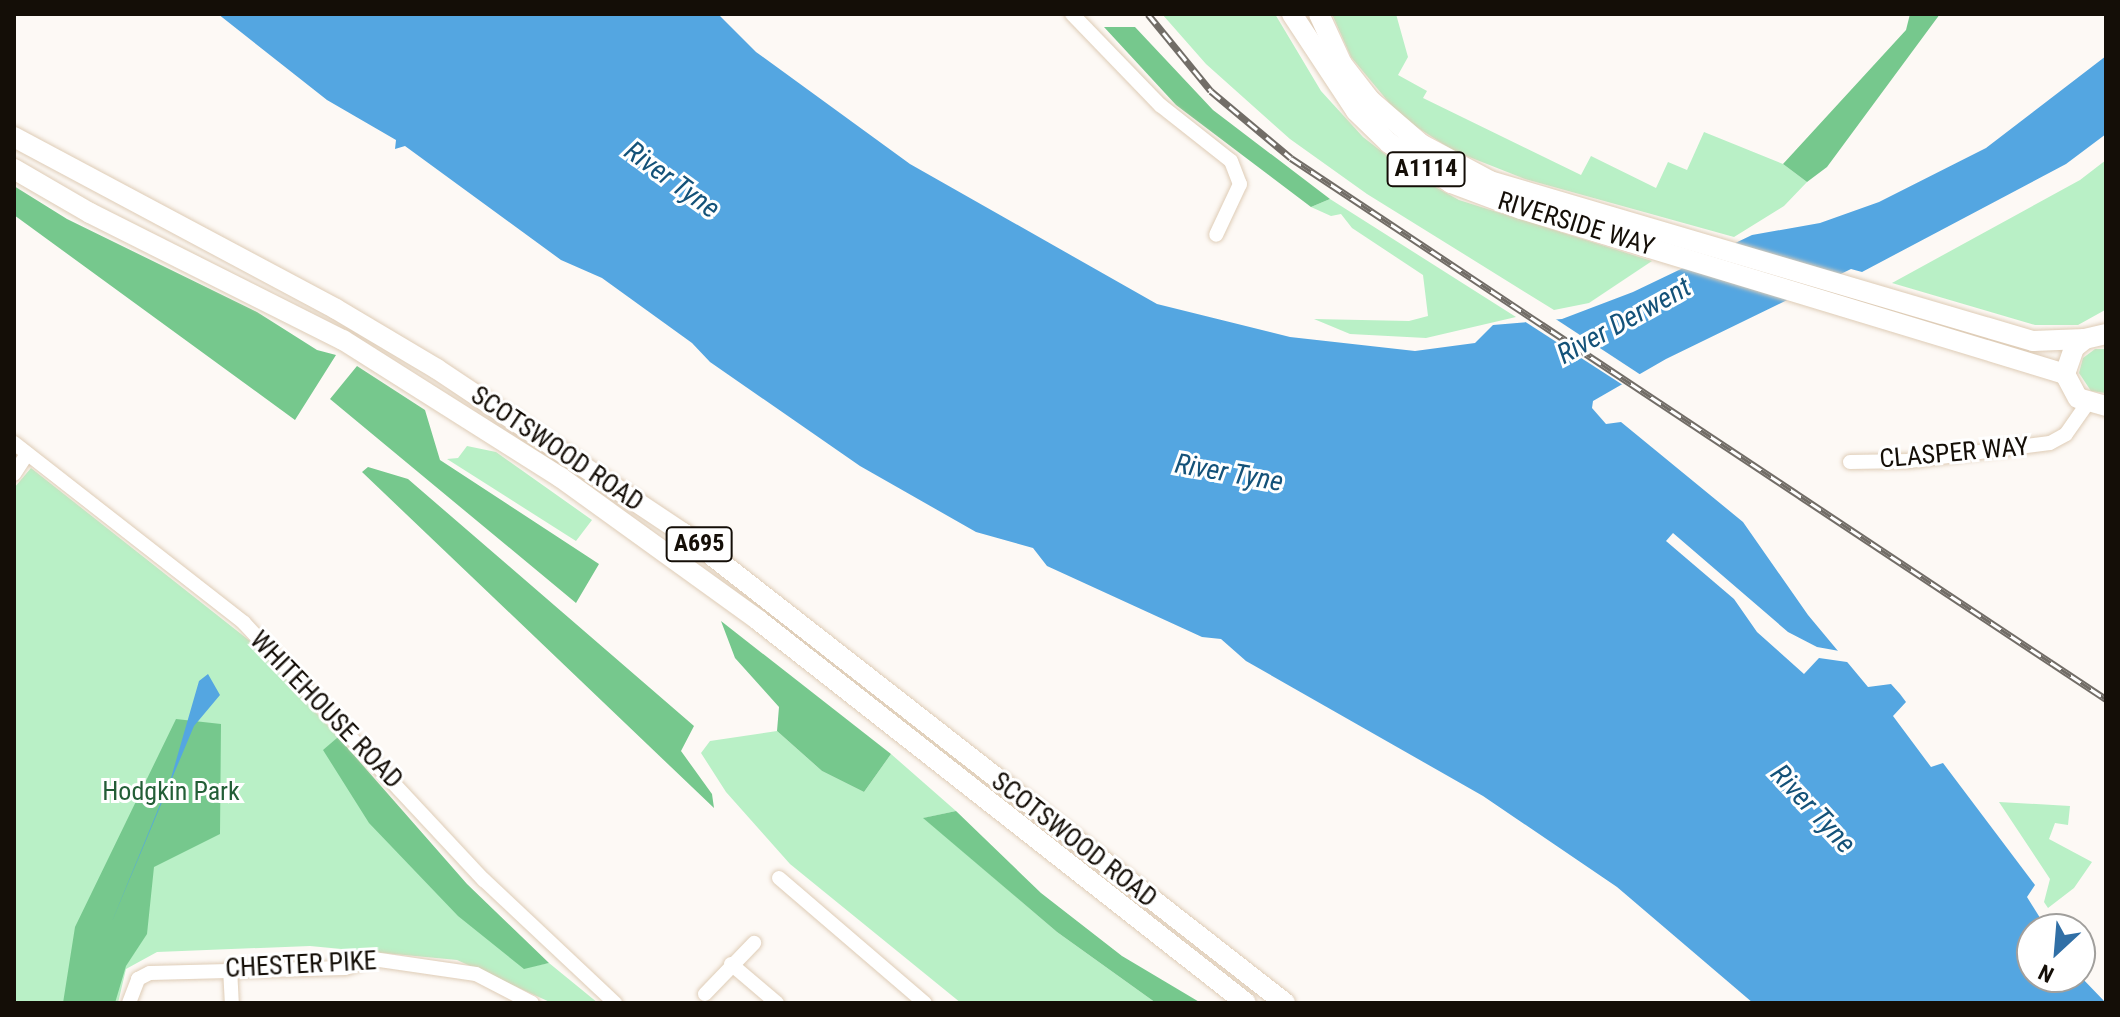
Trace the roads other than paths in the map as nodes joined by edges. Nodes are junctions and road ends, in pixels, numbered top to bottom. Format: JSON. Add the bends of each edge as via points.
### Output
{"nodes":[{"id":1,"x":1072,"y":14,"type":"edge"},
{"id":2,"x":1292,"y":14,"type":"edge"},
{"id":3,"x":1319,"y":14,"type":"edge"},
{"id":4,"x":14,"y":137,"type":"edge"},
{"id":5,"x":14,"y":169,"type":"edge"},
{"id":6,"x":1625,"y":231,"type":"junction"},
{"id":7,"x":1216,"y":235,"type":"dead end"},
{"id":8,"x":1879,"y":306,"type":"junction"},
{"id":9,"x":2106,"y":334,"type":"edge"},
{"id":10,"x":2085,"y":339,"type":"junction"},
{"id":11,"x":2065,"y":374,"type":"junction"},
{"id":12,"x":2097,"y":405,"type":"edge"},
{"id":13,"x":14,"y":443,"type":"edge"},
{"id":14,"x":27,"y":454,"type":"junction"},
{"id":15,"x":1850,"y":462,"type":"dead end"},
{"id":16,"x":14,"y":474,"type":"edge"},
{"id":17,"x":779,"y":878,"type":"dead end"},
{"id":18,"x":754,"y":943,"type":"dead end"},
{"id":19,"x":731,"y":964,"type":"junction"},
{"id":20,"x":230,"y":968,"type":"junction"},
{"id":21,"x":705,"y":994,"type":"dead end"},
{"id":22,"x":129,"y":1003,"type":"edge"},
{"id":23,"x":232,"y":1003,"type":"edge"},
{"id":24,"x":532,"y":1003,"type":"edge"},
{"id":25,"x":615,"y":1003,"type":"edge"},
{"id":26,"x":777,"y":1003,"type":"edge"},
{"id":27,"x":925,"y":1003,"type":"edge"},
{"id":28,"x":1246,"y":1003,"type":"edge"},
{"id":29,"x":1285,"y":1003,"type":"edge"}],
"edges":[{"from":1,"to":7,"type":"street","via":[[1160,105],[1231,161],[1240,184]]},
{"from":2,"to":6,"type":"main road","name":"RIVERSIDE WAY","number":"A1114","via":[[1338,90],[1409,158],[1474,193]]},
{"from":3,"to":6,"type":"main road","name":"RIVERSIDE WAY","number":"A1114","via":[[1342,64],[1370,100],[1421,144],[1490,181]]},
{"from":4,"to":29,"type":"main road","name":"SCOTSWOOD ROAD","number":"A695","via":[[336,309],[661,518]]},
{"from":5,"to":28,"type":"main road","name":"SCOTSWOOD ROAD","number":"A695","via":[[343,340],[560,477],[758,620]]},
{"from":6,"to":8,"type":"main road","name":"RIVERSIDE WAY","number":"A1114"},
{"from":8,"to":10,"type":"main road","name":"RIVERSIDE WAY","number":"A1114","via":[[2033,341]]},
{"from":8,"to":11,"type":"main road","name":"RIVERSIDE WAY","number":"A1114"},
{"from":9,"to":10,"type":"main road","number":"A1114"},
{"from":10,"to":11,"type":"main road","via":[[2074,348]]},
{"from":11,"to":12,"type":"main road","via":[[2072,391]]},
{"from":12,"to":15,"type":"street","name":"CLASPER WAY","via":[[2050,443],[1909,461]]},
{"from":13,"to":14,"type":"street","name":"WHITEHOUSE ROAD"},
{"from":14,"to":16,"type":"street"},
{"from":14,"to":25,"type":"street","name":"WHITEHOUSE ROAD","via":[[244,623],[484,880]]},
{"from":17,"to":27,"type":"street"},
{"from":18,"to":19,"type":"street"},
{"from":19,"to":21,"type":"street"},
{"from":19,"to":26,"type":"street"},
{"from":20,"to":22,"type":"street","name":"CHESTER PIKE","via":[[150,973],[138,979]]},
{"from":20,"to":23,"type":"street"},
{"from":20,"to":24,"type":"street","name":"CHESTER PIKE","via":[[345,968],[373,959],[476,974]]}]}
